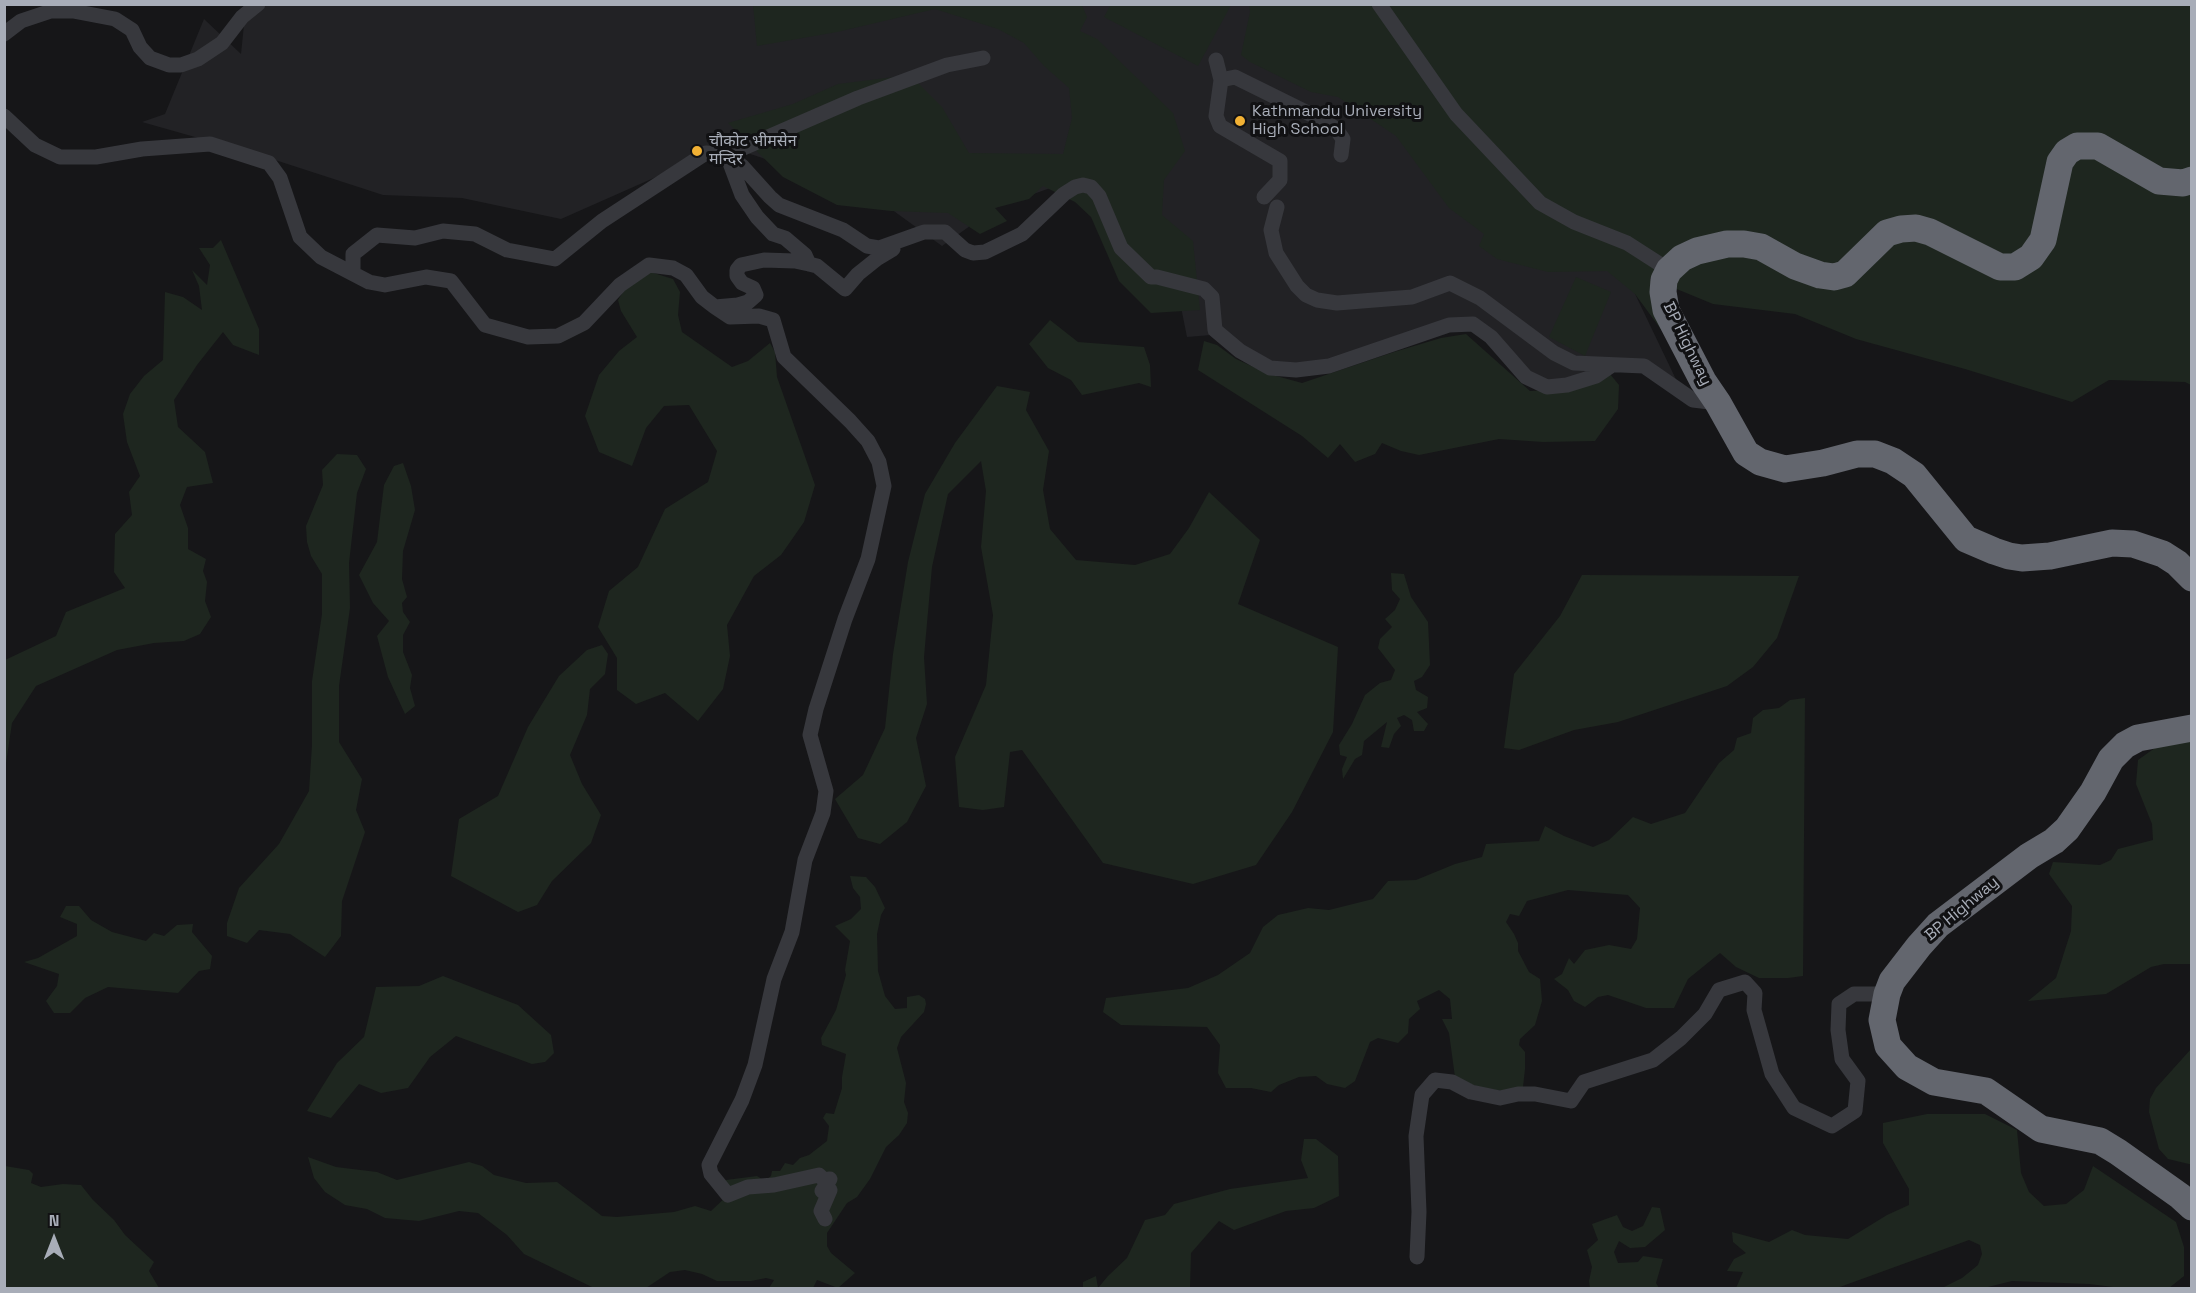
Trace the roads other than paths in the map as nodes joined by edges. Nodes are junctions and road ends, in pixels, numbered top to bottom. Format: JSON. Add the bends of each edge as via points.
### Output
{"nodes":[{"id":1,"x":258,"y":4,"type":"edge"},
{"id":2,"x":1379,"y":4,"type":"edge"},
{"id":3,"x":4,"y":34,"type":"edge"},
{"id":4,"x":983,"y":58,"type":"dead end"},
{"id":5,"x":1216,"y":60,"type":"dead end"},
{"id":6,"x":1221,"y":80,"type":"junction"},
{"id":7,"x":4,"y":116,"type":"edge"},
{"id":8,"x":726,"y":155,"type":"junction"},
{"id":9,"x":1341,"y":155,"type":"dead end"},
{"id":10,"x":2192,"y":180,"type":"edge"},
{"id":11,"x":1264,"y":197,"type":"dead end"},
{"id":12,"x":1277,"y":207,"type":"dead end"},
{"id":13,"x":914,"y":236,"type":"junction"},
{"id":14,"x":809,"y":264,"type":"junction"},
{"id":15,"x":1669,"y":270,"type":"junction"},
{"id":16,"x":353,"y":272,"type":"junction"},
{"id":17,"x":715,"y":307,"type":"junction"},
{"id":18,"x":1612,"y":365,"type":"junction"},
{"id":19,"x":1718,"y":403,"type":"junction"},
{"id":20,"x":2192,"y":578,"type":"edge"},
{"id":21,"x":2192,"y":728,"type":"edge"},
{"id":22,"x":1887,"y":994,"type":"junction"},
{"id":23,"x":2192,"y":1207,"type":"edge"},
{"id":24,"x":825,"y":1219,"type":"dead end"},
{"id":25,"x":1417,"y":1257,"type":"dead end"}],
"edges":[{"from":1,"to":3,"type":"street","via":[[222,43],[181,65],[150,58],[132,30],[115,19],[73,10],[51,11],[21,21]]},
{"from":2,"to":15,"type":"street","via":[[1456,114],[1540,203],[1628,243]]},
{"from":4,"to":8,"type":"street","via":[[947,65],[858,98]]},
{"from":5,"to":6,"type":"street"},
{"from":6,"to":9,"type":"street","via":[[1235,77],[1324,121],[1343,139]]},
{"from":6,"to":11,"type":"street","via":[[1216,116],[1220,126],[1280,161],[1280,180]]},
{"from":7,"to":16,"type":"street","via":[[35,146],[60,157],[96,158],[142,149],[210,144],[269,163],[280,178],[300,237],[321,257]]},
{"from":8,"to":13,"type":"street","via":[[752,174],[779,205],[843,230],[867,246],[879,248]]},
{"from":8,"to":14,"type":"street","via":[[742,195],[757,217],[772,234],[785,238],[805,255]]},
{"from":8,"to":16,"type":"street","via":[[706,153],[602,221],[555,259],[507,250],[475,234],[443,231],[416,238],[377,235],[353,254]]},
{"from":10,"to":15,"type":"highway","via":[[2159,181],[2098,146],[2076,146],[2060,162],[2043,240],[2031,257],[2015,267],[2000,267],[1916,228],[1887,233],[1845,274],[1834,278],[1794,266],[1761,247],[1744,243],[1697,251]]},
{"from":12,"to":18,"type":"street","via":[[1271,230],[1276,253],[1297,286],[1312,298],[1337,303],[1412,297],[1450,283],[1480,298],[1554,353],[1574,363]]},
{"from":13,"to":14,"type":"street","via":[[878,258],[845,289]]},
{"from":13,"to":18,"type":"street","via":[[945,232],[964,250],[985,252],[1022,234],[1064,194],[1083,185],[1099,196],[1121,248],[1151,278],[1204,289],[1212,297],[1215,330],[1240,351],[1270,368],[1329,366],[1449,325],[1473,324],[1491,337],[1526,377],[1547,387],[1596,376]]},
{"from":14,"to":17,"type":"street","via":[[764,260],[741,265],[737,276],[756,295],[738,305]]},
{"from":15,"to":19,"type":"highway","name":"BP Highway","via":[[1663,292],[1666,310]]},
{"from":16,"to":17,"type":"street","via":[[369,282],[385,285],[426,278],[451,281],[485,326],[528,337],[558,336],[584,323],[620,285],[649,265],[672,268],[686,275]]},
{"from":17,"to":24,"type":"street","via":[[730,317],[759,316],[773,320],[784,357],[868,441],[879,462],[884,486],[868,559],[845,619],[810,735],[826,791],[823,813],[805,860],[792,932],[774,979],[755,1065],[709,1165],[711,1174],[728,1195],[748,1187],[819,1175],[830,1179],[822,1191],[830,1190],[821,1211]]},
{"from":18,"to":19,"type":"street","via":[[1644,366],[1693,400]]},
{"from":19,"to":20,"type":"highway","name":"BP Highway","via":[[1746,453],[1760,462],[1785,469],[1875,454],[1914,475],[1966,539],[1994,551],[2022,558],[2112,543],[2133,544],[2163,554]]},
{"from":21,"to":22,"type":"highway","name":"BP Highway","via":[[2138,738],[2125,745],[2111,759],[2067,829],[1938,925],[1892,981]]},
{"from":22,"to":23,"type":"highway","name":"BP Highway","via":[[1883,1033],[1888,1046],[1907,1067],[1934,1082],[1986,1091],[2041,1129],[2100,1142]]},
{"from":22,"to":25,"type":"street","via":[[1854,994],[1839,1004],[1842,1059],[1857,1081],[1855,1111],[1832,1126],[1794,1108],[1772,1074],[1754,1010],[1755,993],[1745,982],[1719,990],[1705,1014],[1653,1060],[1584,1082],[1571,1101],[1535,1094],[1500,1098],[1436,1080],[1422,1095],[1416,1136]]}]}
